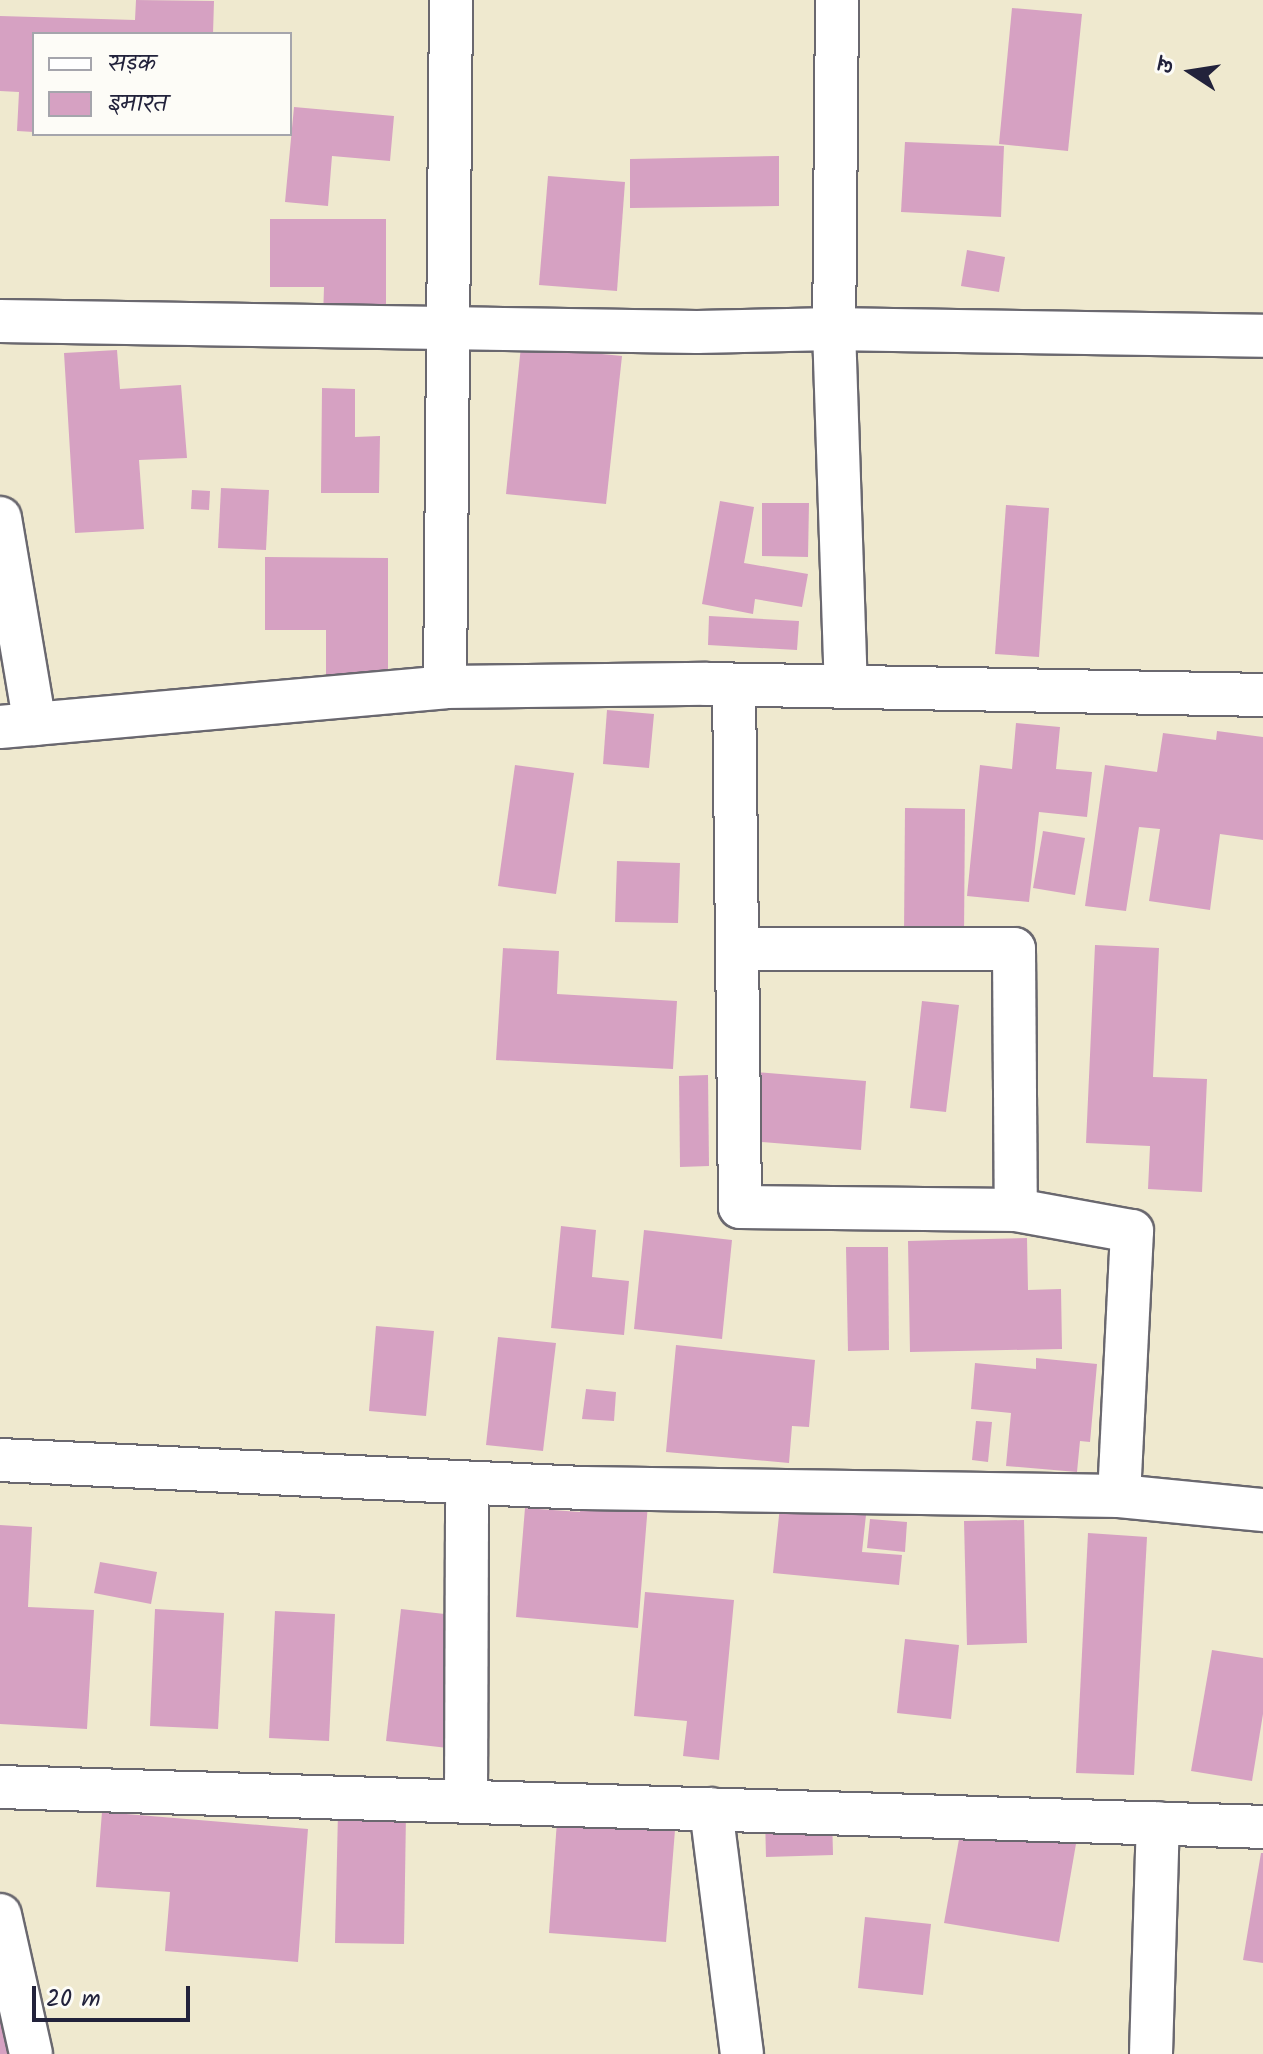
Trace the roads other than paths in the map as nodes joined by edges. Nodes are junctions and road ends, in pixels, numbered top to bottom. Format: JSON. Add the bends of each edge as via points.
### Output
{"nodes":[{"id":1,"x":451,"y":0,"type":"edge"},
{"id":2,"x":837,"y":0,"type":"edge"},
{"id":3,"x":0,"y":321,"type":"edge"},
{"id":4,"x":447,"y":328,"type":"junction"},
{"id":5,"x":834,"y":329,"type":"junction"},
{"id":6,"x":1263,"y":336,"type":"edge"},
{"id":7,"x":0,"y":518,"type":"edge"},
{"id":8,"x":734,"y":685,"type":"junction"},
{"id":9,"x":445,"y":687,"type":"junction"},
{"id":10,"x":846,"y":687,"type":"junction"},
{"id":11,"x":1263,"y":695,"type":"edge"},
{"id":12,"x":18,"y":725,"type":"edge"},
{"id":13,"x":738,"y":949,"type":"junction"},
{"id":14,"x":1016,"y":1210,"type":"junction"},
{"id":15,"x":0,"y":1460,"type":"edge"},
{"id":16,"x":467,"y":1483,"type":"junction"},
{"id":17,"x":1119,"y":1496,"type":"junction"},
{"id":18,"x":1263,"y":1510,"type":"edge"},
{"id":19,"x":0,"y":1787,"type":"edge"},
{"id":20,"x":466,"y":1802,"type":"junction"},
{"id":21,"x":711,"y":1809,"type":"junction"},
{"id":22,"x":1158,"y":1823,"type":"junction"},
{"id":23,"x":1263,"y":1827,"type":"edge"},
{"id":24,"x":0,"y":1915,"type":"edge"},
{"id":25,"x":31,"y":2054,"type":"edge"},
{"id":26,"x":742,"y":2054,"type":"edge"},
{"id":27,"x":1151,"y":2054,"type":"edge"}],
"edges":[{"from":1,"to":4,"type":"street"},
{"from":2,"to":5,"type":"street"},
{"from":3,"to":4,"type":"street"},
{"from":4,"to":5,"type":"street"},
{"from":4,"to":9,"type":"street"},
{"from":5,"to":6,"type":"street"},
{"from":5,"to":10,"type":"street"},
{"from":7,"to":12,"type":"street"},
{"from":8,"to":9,"type":"street"},
{"from":8,"to":10,"type":"street"},
{"from":8,"to":13,"type":"street"},
{"from":9,"to":12,"type":"street"},
{"from":10,"to":11,"type":"street"},
{"from":13,"to":14,"type":"street","via":[[740,1207]]},
{"from":13,"to":14,"type":"street","via":[[1014,949]]},
{"from":14,"to":17,"type":"street","via":[[1132,1231]]},
{"from":15,"to":16,"type":"street"},
{"from":16,"to":17,"type":"street"},
{"from":16,"to":20,"type":"street"},
{"from":17,"to":18,"type":"street"},
{"from":19,"to":20,"type":"street"},
{"from":20,"to":21,"type":"street"},
{"from":21,"to":22,"type":"street"},
{"from":21,"to":26,"type":"street"},
{"from":22,"to":23,"type":"street"},
{"from":22,"to":27,"type":"street"},
{"from":24,"to":25,"type":"street"}]}
